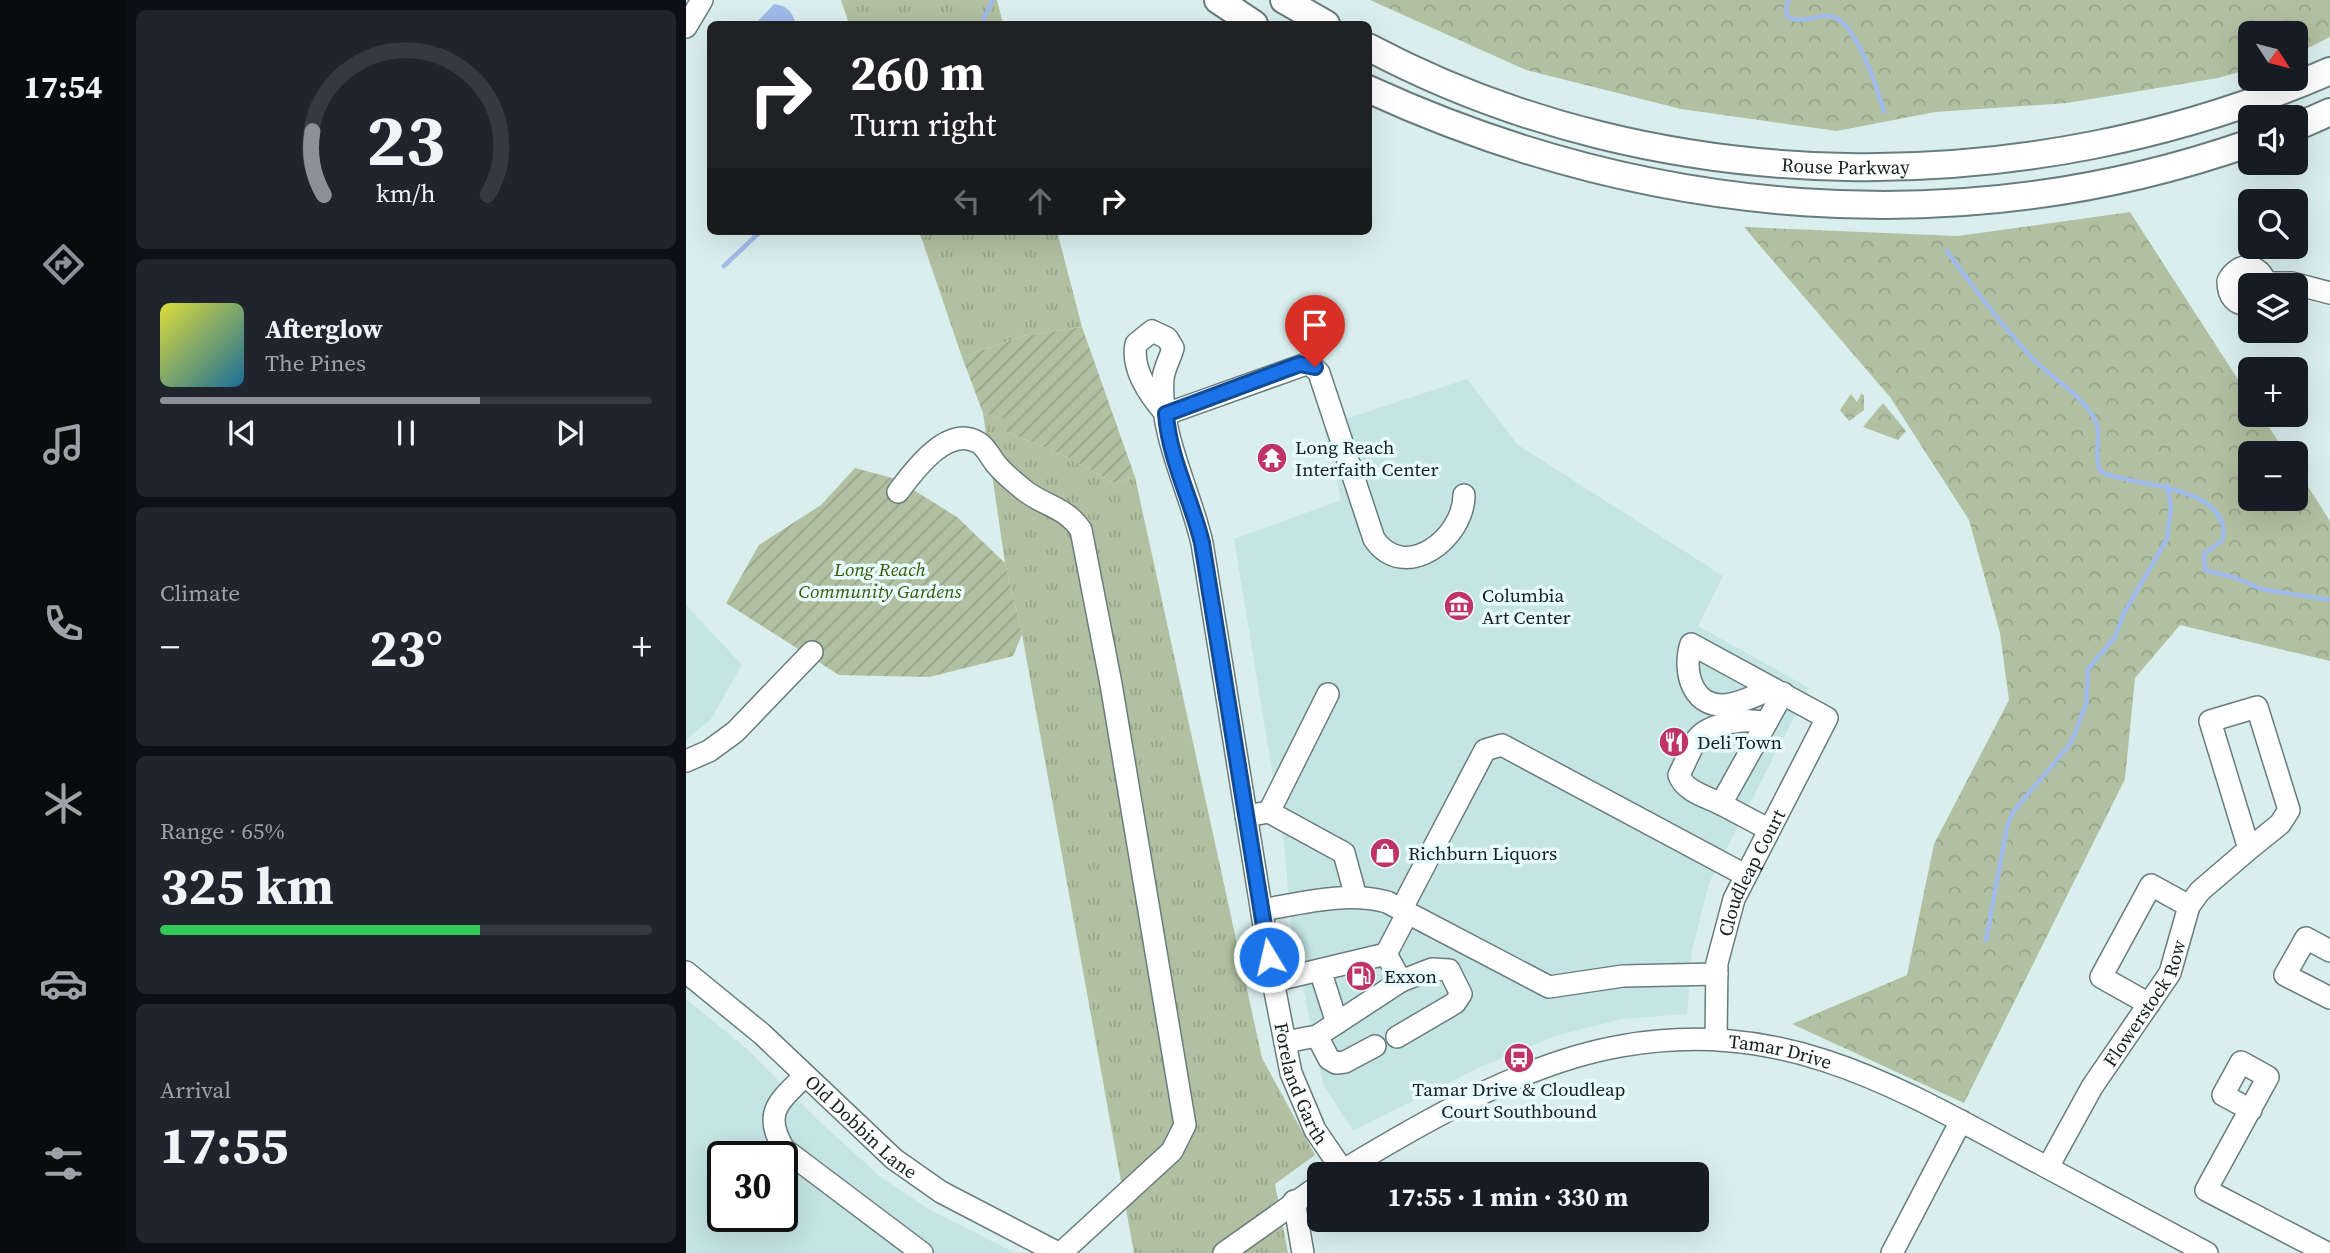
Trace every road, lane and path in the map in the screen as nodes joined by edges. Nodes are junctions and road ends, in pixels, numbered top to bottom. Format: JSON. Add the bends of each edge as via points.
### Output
{"nodes":[{"id":1,"x":702,"y":0,"type":"edge"},
{"id":2,"x":1219,"y":0,"type":"edge"},
{"id":3,"x":1284,"y":0,"type":"edge"},
{"id":4,"x":1250,"y":21,"type":"edge"},
{"id":5,"x":1321,"y":21,"type":"edge"},
{"id":6,"x":686,"y":27,"type":"edge"},
{"id":7,"x":1372,"y":49,"type":"edge"},
{"id":8,"x":2330,"y":71,"type":"edge"},
{"id":9,"x":1372,"y":91,"type":"edge"},
{"id":10,"x":2330,"y":112,"type":"edge"},
{"id":11,"x":2308,"y":122,"type":"edge"},
{"id":12,"x":2238,"y":146,"type":"edge"},
{"id":13,"x":2262,"y":273,"type":"edge"},
{"id":14,"x":2308,"y":287,"type":"edge"},
{"id":15,"x":2330,"y":293,"type":"edge"},
{"id":16,"x":2238,"y":303,"type":"edge"},
{"id":17,"x":898,"y":492,"type":"dead end"},
{"id":18,"x":1464,"y":495,"type":"dead end"},
{"id":19,"x":812,"y":652,"type":"dead end"},
{"id":20,"x":1735,"y":667,"type":"junction"},
{"id":21,"x":1778,"y":691,"type":"junction"},
{"id":22,"x":1328,"y":694,"type":"dead end"},
{"id":23,"x":1719,"y":705,"type":"junction"},
{"id":24,"x":1766,"y":723,"type":"junction"},
{"id":25,"x":686,"y":761,"type":"edge"},
{"id":26,"x":1721,"y":804,"type":"junction"},
{"id":27,"x":1269,"y":812,"type":"junction"},
{"id":28,"x":1246,"y":817,"type":"junction"},
{"id":29,"x":1768,"y":829,"type":"junction"},
{"id":30,"x":2249,"y":849,"type":"junction"},
{"id":31,"x":1745,"y":875,"type":"junction"},
{"id":32,"x":1356,"y":897,"type":"junction"},
{"id":33,"x":2189,"y":906,"type":"junction"},
{"id":34,"x":1262,"y":909,"type":"junction"},
{"id":35,"x":1404,"y":912,"type":"junction"},
{"id":36,"x":2330,"y":951,"type":"edge"},
{"id":37,"x":1385,"y":954,"type":"junction"},
{"id":38,"x":1320,"y":970,"type":"junction"},
{"id":39,"x":686,"y":972,"type":"edge"},
{"id":40,"x":1717,"y":974,"type":"junction"},
{"id":41,"x":1273,"y":981,"type":"junction"},
{"id":42,"x":1401,"y":981,"type":"junction"},
{"id":43,"x":2330,"y":998,"type":"edge"},
{"id":44,"x":2149,"y":1003,"type":"junction"},
{"id":45,"x":1336,"y":1023,"type":"junction"},
{"id":46,"x":1317,"y":1036,"type":"junction"},
{"id":47,"x":1397,"y":1037,"type":"dead end"},
{"id":48,"x":1716,"y":1039,"type":"junction"},
{"id":49,"x":1285,"y":1042,"type":"junction"},
{"id":50,"x":1375,"y":1046,"type":"dead end"},
{"id":51,"x":805,"y":1076,"type":"junction"},
{"id":52,"x":2251,"y":1110,"type":"dead end"},
{"id":53,"x":1961,"y":1121,"type":"junction"},
{"id":54,"x":1334,"y":1162,"type":"edge"},
{"id":55,"x":1360,"y":1162,"type":"edge"},
{"id":56,"x":2048,"y":1167,"type":"junction"},
{"id":57,"x":1307,"y":1192,"type":"edge"},
{"id":58,"x":1294,"y":1200,"type":"junction"},
{"id":59,"x":1054,"y":1252,"type":"edge"},
{"id":60,"x":922,"y":1253,"type":"edge"},
{"id":61,"x":1224,"y":1253,"type":"edge"},
{"id":62,"x":1303,"y":1253,"type":"edge"},
{"id":63,"x":1892,"y":1253,"type":"edge"},
{"id":64,"x":2207,"y":1253,"type":"edge"},
{"id":65,"x":2327,"y":1253,"type":"edge"}],
"edges":[{"from":1,"to":6,"type":"street"},
{"from":2,"to":4,"type":"main road"},
{"from":3,"to":5,"type":"main road"},
{"from":7,"to":8,"type":"main road","name":"Rouse Parkway","via":[[1477,95],[1589,130],[1697,154],[1838,167],[1960,165],[2080,150],[2236,109]]},
{"from":9,"to":12,"type":"main road","name":"Rouse Parkway","via":[[1463,131],[1619,177],[1688,191],[1836,204],[1908,205],[2029,195],[2138,175]]},
{"from":10,"to":11,"type":"main road"},
{"from":13,"to":16,"type":"street","via":[[2254,267],[2232,273],[2228,281],[2231,298]]},
{"from":14,"to":15,"type":"street"},
{"from":17,"to":59,"type":"street","via":[[934,450],[961,439],[972,440],[987,450],[1013,481],[1066,512],[1081,530],[1185,1125],[1172,1151]]},
{"from":18,"to":28,"type":"street","name":"Foreland Garth","via":[[1447,534],[1429,554],[1404,559],[1381,549],[1319,373],[1308,363],[1166,414],[1202,543]]},
{"from":19,"to":25,"type":"street","via":[[735,732]]},
{"from":20,"to":21,"type":"street"},
{"from":20,"to":23,"type":"street","via":[[1733,688]]},
{"from":20,"to":23,"type":"street","via":[[1691,644],[1686,663],[1692,687]]},
{"from":21,"to":23,"type":"street"},
{"from":21,"to":24,"type":"street"},
{"from":21,"to":29,"type":"street","name":"Cloudleap Court","via":[[1827,718]]},
{"from":22,"to":27,"type":"street"},
{"from":24,"to":26,"type":"street"},
{"from":24,"to":26,"type":"street","via":[[1746,719],[1703,733],[1698,739],[1680,779],[1688,788]]},
{"from":26,"to":29,"type":"street"},
{"from":27,"to":28,"type":"street"},
{"from":27,"to":32,"type":"street","via":[[1344,853]]},
{"from":28,"to":34,"type":"street","name":"Foreland Garth"},
{"from":29,"to":31,"type":"street","name":"Cloudleap Court"},
{"from":30,"to":30,"type":"street","name":"Flowerstock Row","via":[[2210,720],[2258,707],[2289,810],[2280,824]]},
{"from":30,"to":33,"type":"street","name":"Flowerstock Row"},
{"from":31,"to":35,"type":"street","via":[[1502,745],[1485,751]]},
{"from":31,"to":40,"type":"street","name":"Cloudleap Court","via":[[1723,937]]},
{"from":32,"to":34,"type":"street"},
{"from":32,"to":35,"type":"street","via":[[1387,902]]},
{"from":33,"to":44,"type":"street","name":"Flowerstock Row","via":[[2170,973]]},
{"from":33,"to":44,"type":"street","via":[[2151,885],[2101,977]]},
{"from":34,"to":41,"type":"street","name":"Foreland Garth"},
{"from":35,"to":37,"type":"street"},
{"from":35,"to":40,"type":"street","via":[[1549,987],[1623,976]]},
{"from":36,"to":43,"type":"street","via":[[2306,939],[2285,975]]},
{"from":37,"to":38,"type":"street"},
{"from":37,"to":42,"type":"street"},
{"from":38,"to":41,"type":"street"},
{"from":38,"to":45,"type":"street"},
{"from":39,"to":51,"type":"street","name":"Old Dobbin Lane","via":[[741,1015]]},
{"from":40,"to":48,"type":"street","name":"Cloudleap Court"},
{"from":41,"to":49,"type":"street","name":"Foreland Garth"},
{"from":42,"to":45,"type":"street"},
{"from":42,"to":47,"type":"street","via":[[1432,969],[1449,970],[1459,986],[1459,999]]},
{"from":44,"to":56,"type":"street","name":"Flowerstock Row","via":[[2092,1087]]},
{"from":45,"to":46,"type":"street"},
{"from":46,"to":49,"type":"street"},
{"from":46,"to":50,"type":"street","via":[[1336,1063]]},
{"from":48,"to":53,"type":"street","name":"Tamar Drive","via":[[1826,1059],[1891,1084]]},
{"from":48,"to":55,"type":"street","name":"Tamar Drive","via":[[1621,1046],[1553,1064],[1497,1088]]},
{"from":49,"to":54,"type":"street","name":"Foreland Garth","via":[[1306,1112]]},
{"from":51,"to":59,"type":"street","name":"Old Dobbin Lane","via":[[866,1135],[919,1177]]},
{"from":51,"to":60,"type":"street","via":[[782,1098],[773,1116],[772,1125],[784,1149]]},
{"from":52,"to":65,"type":"street","via":[[2206,1190]]},
{"from":53,"to":56,"type":"street","name":"Tamar Drive"},
{"from":53,"to":63,"type":"street"},
{"from":56,"to":64,"type":"street","name":"Tamar Drive"},
{"from":57,"to":58,"type":"street"},
{"from":58,"to":61,"type":"street"},
{"from":58,"to":62,"type":"street"}]}
